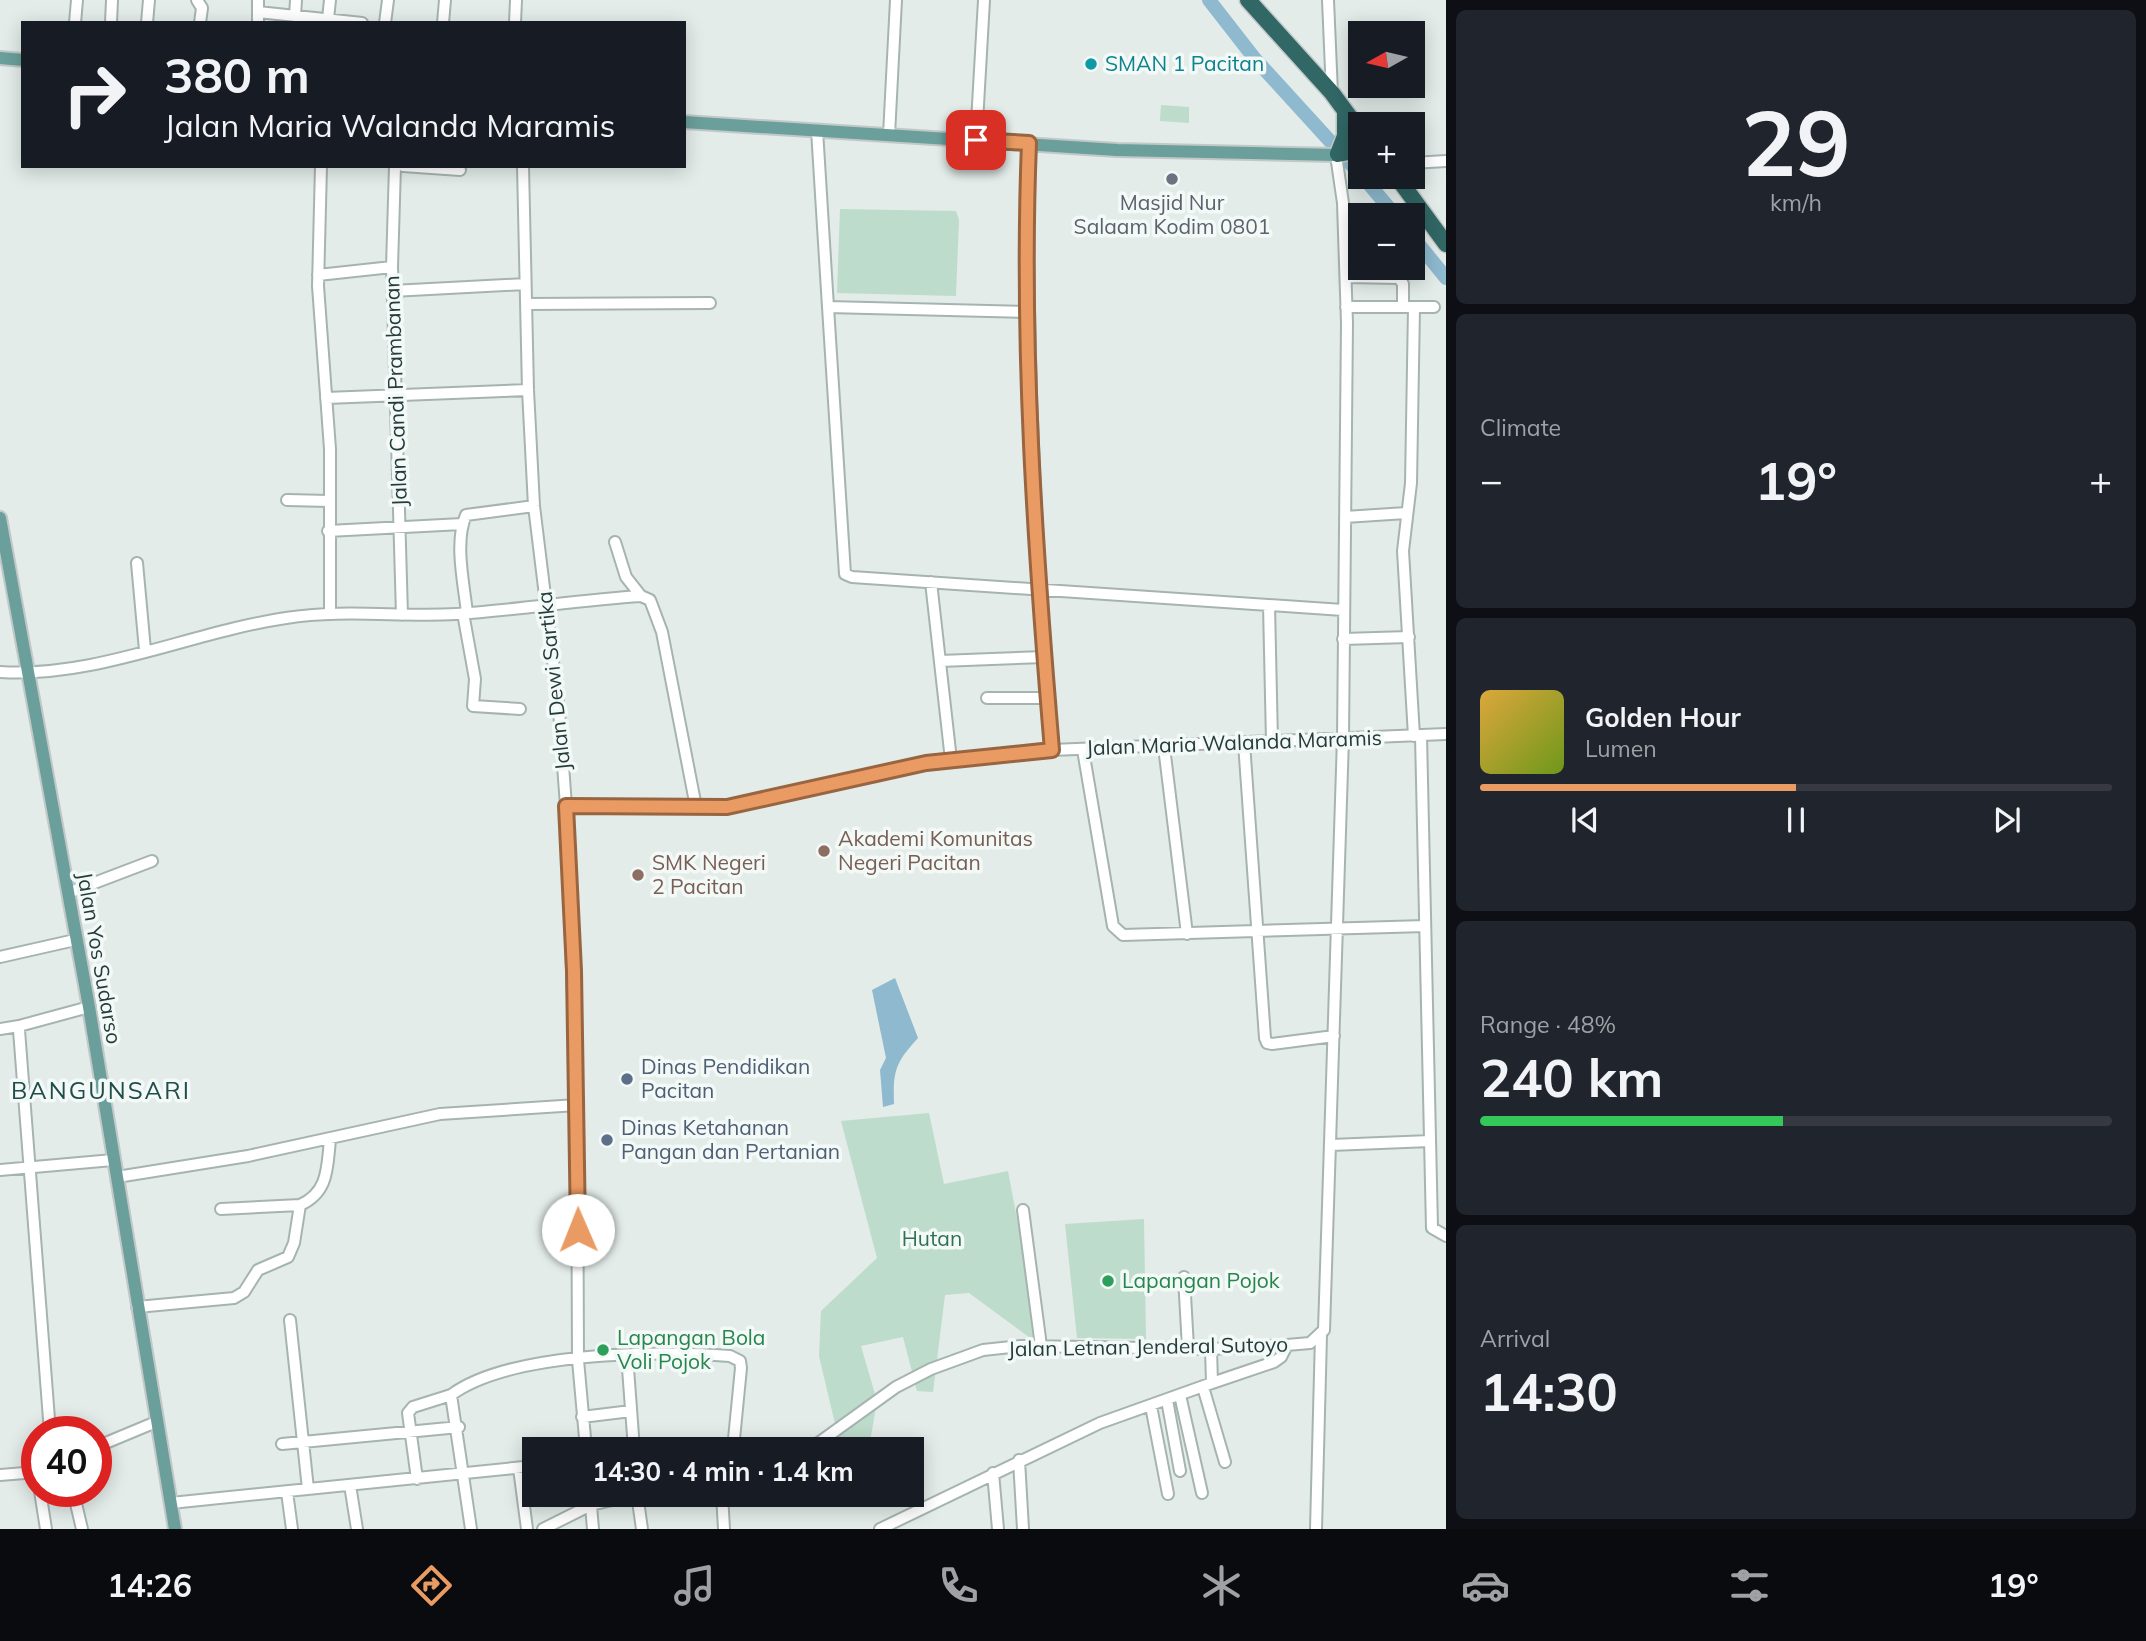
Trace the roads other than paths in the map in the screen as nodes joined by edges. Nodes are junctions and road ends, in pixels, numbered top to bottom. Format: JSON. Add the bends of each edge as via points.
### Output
{"nodes":[{"id":1,"x":78,"y":0,"type":"edge"},
{"id":2,"x":112,"y":0,"type":"edge"},
{"id":3,"x":149,"y":0,"type":"edge"},
{"id":4,"x":197,"y":0,"type":"edge"},
{"id":5,"x":258,"y":0,"type":"edge"},
{"id":6,"x":296,"y":0,"type":"edge"},
{"id":7,"x":330,"y":0,"type":"edge"},
{"id":8,"x":388,"y":0,"type":"edge"},
{"id":9,"x":445,"y":0,"type":"edge"},
{"id":10,"x":516,"y":0,"type":"edge"},
{"id":11,"x":896,"y":0,"type":"edge"},
{"id":12,"x":984,"y":0,"type":"edge"},
{"id":13,"x":1248,"y":0,"type":"edge"},
{"id":14,"x":1328,"y":0,"type":"edge"},
{"id":15,"x":295,"y":16,"type":"junction"},
{"id":16,"x":258,"y":18,"type":"edge"},
{"id":17,"x":328,"y":19,"type":"junction"},
{"id":18,"x":75,"y":21,"type":"edge"},
{"id":19,"x":111,"y":21,"type":"edge"},
{"id":20,"x":147,"y":21,"type":"edge"},
{"id":21,"x":200,"y":21,"type":"edge"},
{"id":22,"x":345,"y":21,"type":"edge"},
{"id":23,"x":385,"y":21,"type":"edge"},
{"id":24,"x":443,"y":21,"type":"edge"},
{"id":25,"x":515,"y":21,"type":"edge"},
{"id":26,"x":0,"y":58,"type":"edge"},
{"id":27,"x":21,"y":60,"type":"edge"},
{"id":28,"x":1304,"y":64,"type":"junction"},
{"id":29,"x":1331,"y":69,"type":"junction"},
{"id":30,"x":1332,"y":93,"type":"junction"},
{"id":31,"x":1345,"y":111,"type":"junction"},
{"id":32,"x":1348,"y":115,"type":"edge"},
{"id":33,"x":686,"y":122,"type":"edge"},
{"id":34,"x":817,"y":130,"type":"junction"},
{"id":35,"x":890,"y":135,"type":"junction"},
{"id":36,"x":976,"y":140,"type":"junction"},
{"id":37,"x":1029,"y":143,"type":"junction"},
{"id":38,"x":1342,"y":152,"type":"edge"},
{"id":39,"x":1446,"y":161,"type":"edge"},
{"id":40,"x":1425,"y":162,"type":"edge"},
{"id":41,"x":321,"y":168,"type":"edge"},
{"id":42,"x":395,"y":168,"type":"edge"},
{"id":43,"x":431,"y":168,"type":"edge"},
{"id":44,"x":523,"y":168,"type":"edge"},
{"id":45,"x":460,"y":170,"type":"dead end"},
{"id":46,"x":1406,"y":189,"type":"edge"},
{"id":47,"x":1446,"y":244,"type":"edge"},
{"id":48,"x":391,"y":267,"type":"junction"},
{"id":49,"x":318,"y":275,"type":"junction"},
{"id":50,"x":1346,"y":277,"type":"junction"},
{"id":51,"x":525,"y":284,"type":"junction"},
{"id":52,"x":392,"y":291,"type":"junction"},
{"id":53,"x":710,"y":303,"type":"dead end"},
{"id":54,"x":526,"y":304,"type":"junction"},
{"id":55,"x":828,"y":307,"type":"junction"},
{"id":56,"x":1346,"y":307,"type":"junction"},
{"id":57,"x":1408,"y":307,"type":"junction"},
{"id":58,"x":1434,"y":307,"type":"dead end"},
{"id":59,"x":1028,"y":312,"type":"junction"},
{"id":60,"x":528,"y":390,"type":"junction"},
{"id":61,"x":396,"y":396,"type":"junction"},
{"id":62,"x":326,"y":398,"type":"junction"},
{"id":63,"x":287,"y":500,"type":"dead end"},
{"id":64,"x":329,"y":501,"type":"junction"},
{"id":65,"x":534,"y":506,"type":"junction"},
{"id":66,"x":1406,"y":513,"type":"junction"},
{"id":67,"x":1345,"y":517,"type":"junction"},
{"id":68,"x":0,"y":519,"type":"edge"},
{"id":69,"x":462,"y":524,"type":"junction"},
{"id":70,"x":400,"y":525,"type":"junction"},
{"id":71,"x":328,"y":531,"type":"junction"},
{"id":72,"x":615,"y":542,"type":"dead end"},
{"id":73,"x":137,"y":563,"type":"dead end"},
{"id":74,"x":931,"y":582,"type":"junction"},
{"id":75,"x":1039,"y":591,"type":"junction"},
{"id":76,"x":641,"y":596,"type":"junction"},
{"id":77,"x":1269,"y":605,"type":"junction"},
{"id":78,"x":548,"y":606,"type":"junction"},
{"id":79,"x":1343,"y":610,"type":"junction"},
{"id":80,"x":465,"y":613,"type":"junction"},
{"id":81,"x":330,"y":614,"type":"junction"},
{"id":82,"x":401,"y":615,"type":"junction"},
{"id":83,"x":1409,"y":637,"type":"junction"},
{"id":84,"x":1343,"y":639,"type":"junction"},
{"id":85,"x":145,"y":650,"type":"junction"},
{"id":86,"x":1044,"y":657,"type":"junction"},
{"id":87,"x":940,"y":661,"type":"junction"},
{"id":88,"x":0,"y":672,"type":"edge"},
{"id":89,"x":27,"y":674,"type":"junction"},
{"id":90,"x":987,"y":698,"type":"dead end"},
{"id":91,"x":1048,"y":698,"type":"junction"},
{"id":92,"x":520,"y":709,"type":"dead end"},
{"id":93,"x":1446,"y":734,"type":"edge"},
{"id":94,"x":1418,"y":736,"type":"junction"},
{"id":95,"x":1343,"y":738,"type":"junction"},
{"id":96,"x":1272,"y":742,"type":"junction"},
{"id":97,"x":1244,"y":743,"type":"junction"},
{"id":98,"x":1164,"y":747,"type":"junction"},
{"id":99,"x":1052,"y":750,"type":"junction"},
{"id":100,"x":1083,"y":750,"type":"junction"},
{"id":101,"x":951,"y":760,"type":"junction"},
{"id":102,"x":566,"y":806,"type":"junction"},
{"id":103,"x":696,"y":807,"type":"junction"},
{"id":104,"x":152,"y":861,"type":"dead end"},
{"id":105,"x":68,"y":892,"type":"junction"},
{"id":106,"x":1425,"y":926,"type":"junction"},
{"id":107,"x":1337,"y":930,"type":"junction"},
{"id":108,"x":1257,"y":932,"type":"junction"},
{"id":109,"x":1187,"y":934,"type":"junction"},
{"id":110,"x":75,"y":940,"type":"junction"},
{"id":111,"x":0,"y":957,"type":"edge"},
{"id":112,"x":89,"y":1007,"type":"junction"},
{"id":113,"x":19,"y":1026,"type":"junction"},
{"id":114,"x":0,"y":1029,"type":"edge"},
{"id":115,"x":1334,"y":1036,"type":"junction"},
{"id":116,"x":577,"y":1105,"type":"junction"},
{"id":117,"x":330,"y":1140,"type":"junction"},
{"id":118,"x":1430,"y":1141,"type":"junction"},
{"id":119,"x":1331,"y":1145,"type":"junction"},
{"id":120,"x":113,"y":1160,"type":"junction"},
{"id":121,"x":32,"y":1167,"type":"junction"},
{"id":122,"x":0,"y":1170,"type":"edge"},
{"id":123,"x":117,"y":1177,"type":"junction"},
{"id":124,"x":300,"y":1205,"type":"junction"},
{"id":125,"x":221,"y":1209,"type":"dead end"},
{"id":126,"x":1023,"y":1210,"type":"dead end"},
{"id":127,"x":1446,"y":1236,"type":"edge"},
{"id":128,"x":1184,"y":1277,"type":"dead end"},
{"id":129,"x":137,"y":1307,"type":"junction"},
{"id":130,"x":290,"y":1320,"type":"dead end"},
{"id":131,"x":1321,"y":1335,"type":"junction"},
{"id":132,"x":1287,"y":1345,"type":"junction"},
{"id":133,"x":1041,"y":1346,"type":"junction"},
{"id":134,"x":1188,"y":1348,"type":"junction"},
{"id":135,"x":1211,"y":1349,"type":"junction"},
{"id":136,"x":627,"y":1355,"type":"junction"},
{"id":137,"x":578,"y":1360,"type":"junction"},
{"id":138,"x":1208,"y":1385,"type":"junction"},
{"id":139,"x":452,"y":1395,"type":"junction"},
{"id":140,"x":1180,"y":1395,"type":"junction"},
{"id":141,"x":1167,"y":1400,"type":"junction"},
{"id":142,"x":1151,"y":1406,"type":"junction"},
{"id":143,"x":631,"y":1411,"type":"junction"},
{"id":144,"x":49,"y":1416,"type":"edge"},
{"id":145,"x":582,"y":1417,"type":"junction"},
{"id":146,"x":156,"y":1422,"type":"junction"},
{"id":147,"x":459,"y":1427,"type":"junction"},
{"id":148,"x":411,"y":1434,"type":"junction"},
{"id":149,"x":584,"y":1437,"type":"edge"},
{"id":150,"x":633,"y":1437,"type":"edge"},
{"id":151,"x":734,"y":1437,"type":"edge"},
{"id":152,"x":827,"y":1437,"type":"edge"},
{"id":153,"x":112,"y":1440,"type":"edge"},
{"id":154,"x":304,"y":1443,"type":"junction"},
{"id":155,"x":282,"y":1444,"type":"dead end"},
{"id":156,"x":1019,"y":1460,"type":"junction"},
{"id":157,"x":1225,"y":1462,"type":"dead end"},
{"id":158,"x":519,"y":1468,"type":"junction"},
{"id":159,"x":522,"y":1468,"type":"edge"},
{"id":160,"x":1180,"y":1471,"type":"dead end"},
{"id":161,"x":21,"y":1473,"type":"edge"},
{"id":162,"x":993,"y":1473,"type":"junction"},
{"id":163,"x":464,"y":1474,"type":"junction"},
{"id":164,"x":0,"y":1475,"type":"edge"},
{"id":165,"x":417,"y":1479,"type":"junction"},
{"id":166,"x":350,"y":1485,"type":"junction"},
{"id":167,"x":308,"y":1489,"type":"junction"},
{"id":168,"x":287,"y":1492,"type":"junction"},
{"id":169,"x":1202,"y":1493,"type":"dead end"},
{"id":170,"x":1168,"y":1494,"type":"dead end"},
{"id":171,"x":171,"y":1503,"type":"junction"},
{"id":172,"x":43,"y":1507,"type":"edge"},
{"id":173,"x":77,"y":1507,"type":"edge"},
{"id":174,"x":579,"y":1507,"type":"edge"},
{"id":175,"x":591,"y":1507,"type":"edge"},
{"id":176,"x":639,"y":1507,"type":"edge"},
{"id":177,"x":723,"y":1507,"type":"edge"},
{"id":178,"x":46,"y":1529,"type":"edge"},
{"id":179,"x":82,"y":1529,"type":"edge"},
{"id":180,"x":175,"y":1529,"type":"edge"},
{"id":181,"x":292,"y":1529,"type":"edge"},
{"id":182,"x":357,"y":1529,"type":"edge"},
{"id":183,"x":471,"y":1529,"type":"edge"},
{"id":184,"x":527,"y":1529,"type":"edge"},
{"id":185,"x":543,"y":1529,"type":"edge"},
{"id":186,"x":593,"y":1529,"type":"edge"},
{"id":187,"x":642,"y":1529,"type":"edge"},
{"id":188,"x":724,"y":1529,"type":"edge"},
{"id":189,"x":880,"y":1529,"type":"edge"},
{"id":190,"x":998,"y":1529,"type":"edge"},
{"id":191,"x":1023,"y":1529,"type":"edge"},
{"id":192,"x":1316,"y":1529,"type":"edge"}],
"edges":[{"from":1,"to":18,"type":"street"},
{"from":2,"to":19,"type":"street"},
{"from":3,"to":20,"type":"street"},
{"from":4,"to":21,"type":"street","via":[[202,8]]},
{"from":5,"to":16,"type":"street"},
{"from":6,"to":15,"type":"street"},
{"from":7,"to":17,"type":"street"},
{"from":8,"to":23,"type":"street"},
{"from":9,"to":24,"type":"street"},
{"from":10,"to":25,"type":"street"},
{"from":11,"to":35,"type":"street"},
{"from":12,"to":36,"type":"street"},
{"from":13,"to":28,"type":"highway"},
{"from":14,"to":29,"type":"street"},
{"from":15,"to":16,"type":"street"},
{"from":15,"to":17,"type":"street"},
{"from":17,"to":22,"type":"street"},
{"from":26,"to":27,"type":"main road"},
{"from":28,"to":29,"type":"street"},
{"from":28,"to":30,"type":"highway"},
{"from":29,"to":30,"type":"street"},
{"from":30,"to":31,"type":"highway"},
{"from":31,"to":32,"type":"highway"},
{"from":31,"to":38,"type":"highway"},
{"from":33,"to":34,"type":"main road"},
{"from":34,"to":35,"type":"main road"},
{"from":34,"to":55,"type":"street"},
{"from":35,"to":36,"type":"main road"},
{"from":36,"to":37,"type":"main road"},
{"from":37,"to":38,"type":"main road","via":[[1117,150]]},
{"from":37,"to":59,"type":"street"},
{"from":38,"to":50,"type":"street"},
{"from":39,"to":40,"type":"street"},
{"from":41,"to":49,"type":"street"},
{"from":42,"to":48,"type":"street","name":"Jalan Candi Prambanan"},
{"from":43,"to":45,"type":"street"},
{"from":44,"to":51,"type":"street","name":"Jalan Dewi Sartika"},
{"from":46,"to":47,"type":"highway"},
{"from":48,"to":49,"type":"street"},
{"from":48,"to":52,"type":"street","name":"Jalan Candi Prambanan"},
{"from":49,"to":62,"type":"street"},
{"from":50,"to":56,"type":"street"},
{"from":50,"to":57,"type":"street","via":[[1399,278]]},
{"from":51,"to":52,"type":"street"},
{"from":51,"to":54,"type":"street","name":"Jalan Dewi Sartika"},
{"from":52,"to":61,"type":"street","name":"Jalan Candi Prambanan"},
{"from":53,"to":54,"type":"street"},
{"from":54,"to":60,"type":"street","name":"Jalan Dewi Sartika"},
{"from":55,"to":59,"type":"street"},
{"from":55,"to":74,"type":"street","via":[[845,574]]},
{"from":56,"to":57,"type":"street"},
{"from":56,"to":67,"type":"street"},
{"from":57,"to":58,"type":"street"},
{"from":57,"to":66,"type":"street","via":[[1411,483]]},
{"from":59,"to":75,"type":"street"},
{"from":60,"to":61,"type":"street"},
{"from":60,"to":65,"type":"street","name":"Jalan Dewi Sartika"},
{"from":61,"to":62,"type":"street"},
{"from":61,"to":70,"type":"street","name":"Jalan Candi Prambanan"},
{"from":62,"to":64,"type":"street"},
{"from":63,"to":64,"type":"street"},
{"from":64,"to":71,"type":"street"},
{"from":65,"to":69,"type":"street","via":[[477,512],[466,515]]},
{"from":65,"to":78,"type":"street","name":"Jalan Dewi Sartika"},
{"from":66,"to":67,"type":"street"},
{"from":66,"to":83,"type":"street","via":[[1403,551]]},
{"from":67,"to":79,"type":"street"},
{"from":68,"to":89,"type":"main road","name":"Jalan Yos Sudarso"},
{"from":69,"to":70,"type":"street"},
{"from":69,"to":80,"type":"street"},
{"from":70,"to":71,"type":"street"},
{"from":70,"to":82,"type":"street","name":"Jalan Candi Prambanan"},
{"from":71,"to":81,"type":"street"},
{"from":72,"to":76,"type":"street","via":[[626,577]]},
{"from":73,"to":85,"type":"street"},
{"from":74,"to":75,"type":"street"},
{"from":74,"to":87,"type":"street"},
{"from":75,"to":77,"type":"street"},
{"from":75,"to":86,"type":"street"},
{"from":76,"to":78,"type":"street"},
{"from":76,"to":103,"type":"street","via":[[650,600],[662,632]]},
{"from":77,"to":79,"type":"street"},
{"from":77,"to":96,"type":"street"},
{"from":78,"to":80,"type":"street"},
{"from":78,"to":102,"type":"street","name":"Jalan Dewi Sartika"},
{"from":79,"to":84,"type":"street"},
{"from":80,"to":82,"type":"street"},
{"from":80,"to":92,"type":"street","via":[[475,679],[473,706]]},
{"from":81,"to":82,"type":"street"},
{"from":81,"to":85,"type":"street","via":[[247,624]]},
{"from":83,"to":84,"type":"street"},
{"from":83,"to":94,"type":"street"},
{"from":84,"to":95,"type":"street"},
{"from":85,"to":89,"type":"street"},
{"from":86,"to":87,"type":"street"},
{"from":86,"to":91,"type":"street"},
{"from":87,"to":101,"type":"street"},
{"from":88,"to":89,"type":"street"},
{"from":89,"to":105,"type":"main road","name":"Jalan Yos Sudarso"},
{"from":90,"to":91,"type":"street"},
{"from":91,"to":99,"type":"street"},
{"from":93,"to":94,"type":"street","name":"Jalan Maria Walanda Maramis"},
{"from":94,"to":95,"type":"street","name":"Jalan Maria Walanda Maramis"},
{"from":94,"to":106,"type":"street"},
{"from":95,"to":96,"type":"street","name":"Jalan Maria Walanda Maramis"},
{"from":95,"to":107,"type":"street"},
{"from":96,"to":97,"type":"street","name":"Jalan Maria Walanda Maramis"},
{"from":97,"to":98,"type":"street","name":"Jalan Maria Walanda Maramis"},
{"from":97,"to":108,"type":"street"},
{"from":98,"to":100,"type":"street","name":"Jalan Maria Walanda Maramis"},
{"from":98,"to":109,"type":"street"},
{"from":99,"to":100,"type":"street","name":"Jalan Maria Walanda Maramis"},
{"from":99,"to":101,"type":"street","name":"Jalan Maria Walanda Maramis"},
{"from":100,"to":109,"type":"street","via":[[1113,926],[1123,935]]},
{"from":101,"to":103,"type":"street","name":"Jalan Maria Walanda Maramis","via":[[759,801]]},
{"from":102,"to":103,"type":"street","name":"Jalan Maria Walanda Maramis"},
{"from":102,"to":116,"type":"street","name":"Jalan Dewi Sartika"},
{"from":104,"to":105,"type":"street"},
{"from":105,"to":110,"type":"main road","name":"Jalan Yos Sudarso"},
{"from":106,"to":107,"type":"street"},
{"from":106,"to":118,"type":"street"},
{"from":107,"to":108,"type":"street"},
{"from":107,"to":115,"type":"street"},
{"from":108,"to":109,"type":"street"},
{"from":108,"to":115,"type":"street","via":[[1267,1043]]},
{"from":110,"to":111,"type":"street"},
{"from":110,"to":112,"type":"main road","name":"Jalan Yos Sudarso"},
{"from":112,"to":113,"type":"street"},
{"from":112,"to":120,"type":"main road","name":"Jalan Yos Sudarso"},
{"from":113,"to":114,"type":"street"},
{"from":113,"to":121,"type":"street"},
{"from":115,"to":119,"type":"street"},
{"from":116,"to":117,"type":"street","via":[[440,1114]]},
{"from":116,"to":137,"type":"street","name":"Jalan Dewi Sartika"},
{"from":117,"to":123,"type":"street"},
{"from":117,"to":124,"type":"street","via":[[324,1183],[316,1196]]},
{"from":118,"to":119,"type":"street"},
{"from":118,"to":127,"type":"street","via":[[1432,1228]]},
{"from":119,"to":131,"type":"street","via":[[1326,1322]]},
{"from":120,"to":121,"type":"street"},
{"from":120,"to":123,"type":"main road","name":"Jalan Yos Sudarso"},
{"from":121,"to":122,"type":"street"},
{"from":121,"to":144,"type":"street"},
{"from":123,"to":129,"type":"main road","name":"Jalan Yos Sudarso"},
{"from":124,"to":125,"type":"street"},
{"from":124,"to":129,"type":"street","via":[[288,1256],[258,1270],[240,1296]]},
{"from":126,"to":133,"type":"street"},
{"from":128,"to":134,"type":"street"},
{"from":129,"to":146,"type":"main road","name":"Jalan Yos Sudarso"},
{"from":130,"to":154,"type":"street"},
{"from":131,"to":132,"type":"street","name":"Jalan Letnan Jenderal Sutoyo","via":[[1304,1344]]},
{"from":131,"to":192,"type":"street"},
{"from":132,"to":135,"type":"street","name":"Jalan Letnan Jenderal Sutoyo"},
{"from":132,"to":138,"type":"street","via":[[1274,1363]]},
{"from":133,"to":134,"type":"street","name":"Jalan Letnan Jenderal Sutoyo"},
{"from":133,"to":152,"type":"street","name":"Jalan Letnan Jenderal Sutoyo","via":[[984,1350],[931,1369],[896,1387]]},
{"from":134,"to":135,"type":"street","name":"Jalan Letnan Jenderal Sutoyo"},
{"from":135,"to":138,"type":"street"},
{"from":136,"to":137,"type":"street"},
{"from":136,"to":143,"type":"street"},
{"from":136,"to":151,"type":"street","via":[[694,1353],[737,1359],[741,1375]]},
{"from":137,"to":139,"type":"street","via":[[490,1374]]},
{"from":137,"to":145,"type":"street","name":"Jalan Dewi Sartika"},
{"from":138,"to":140,"type":"street"},
{"from":138,"to":157,"type":"street"},
{"from":139,"to":147,"type":"street"},
{"from":139,"to":148,"type":"street","via":[[410,1410]]},
{"from":140,"to":141,"type":"street"},
{"from":140,"to":169,"type":"street"},
{"from":141,"to":142,"type":"street"},
{"from":141,"to":160,"type":"street"},
{"from":142,"to":156,"type":"street","via":[[1100,1423]]},
{"from":142,"to":170,"type":"street"},
{"from":143,"to":145,"type":"street"},
{"from":143,"to":150,"type":"street"},
{"from":145,"to":149,"type":"street","name":"Jalan Dewi Sartika"},
{"from":146,"to":153,"type":"street"},
{"from":146,"to":171,"type":"main road","name":"Jalan Yos Sudarso"},
{"from":147,"to":148,"type":"street"},
{"from":147,"to":163,"type":"street"},
{"from":148,"to":154,"type":"street"},
{"from":148,"to":165,"type":"street"},
{"from":154,"to":155,"type":"street"},
{"from":154,"to":167,"type":"street"},
{"from":156,"to":162,"type":"street"},
{"from":156,"to":191,"type":"street"},
{"from":158,"to":159,"type":"street"},
{"from":158,"to":163,"type":"street"},
{"from":158,"to":184,"type":"street"},
{"from":161,"to":164,"type":"street"},
{"from":162,"to":189,"type":"street"},
{"from":162,"to":190,"type":"street"},
{"from":163,"to":165,"type":"street"},
{"from":163,"to":183,"type":"street"},
{"from":165,"to":166,"type":"street"},
{"from":166,"to":167,"type":"street"},
{"from":166,"to":182,"type":"street"},
{"from":167,"to":168,"type":"street"},
{"from":168,"to":171,"type":"street"},
{"from":168,"to":181,"type":"street"},
{"from":171,"to":180,"type":"main road","name":"Jalan Yos Sudarso"},
{"from":172,"to":178,"type":"street"},
{"from":173,"to":179,"type":"street"},
{"from":174,"to":185,"type":"street"},
{"from":175,"to":186,"type":"street"},
{"from":176,"to":187,"type":"street"},
{"from":177,"to":188,"type":"street"}]}
